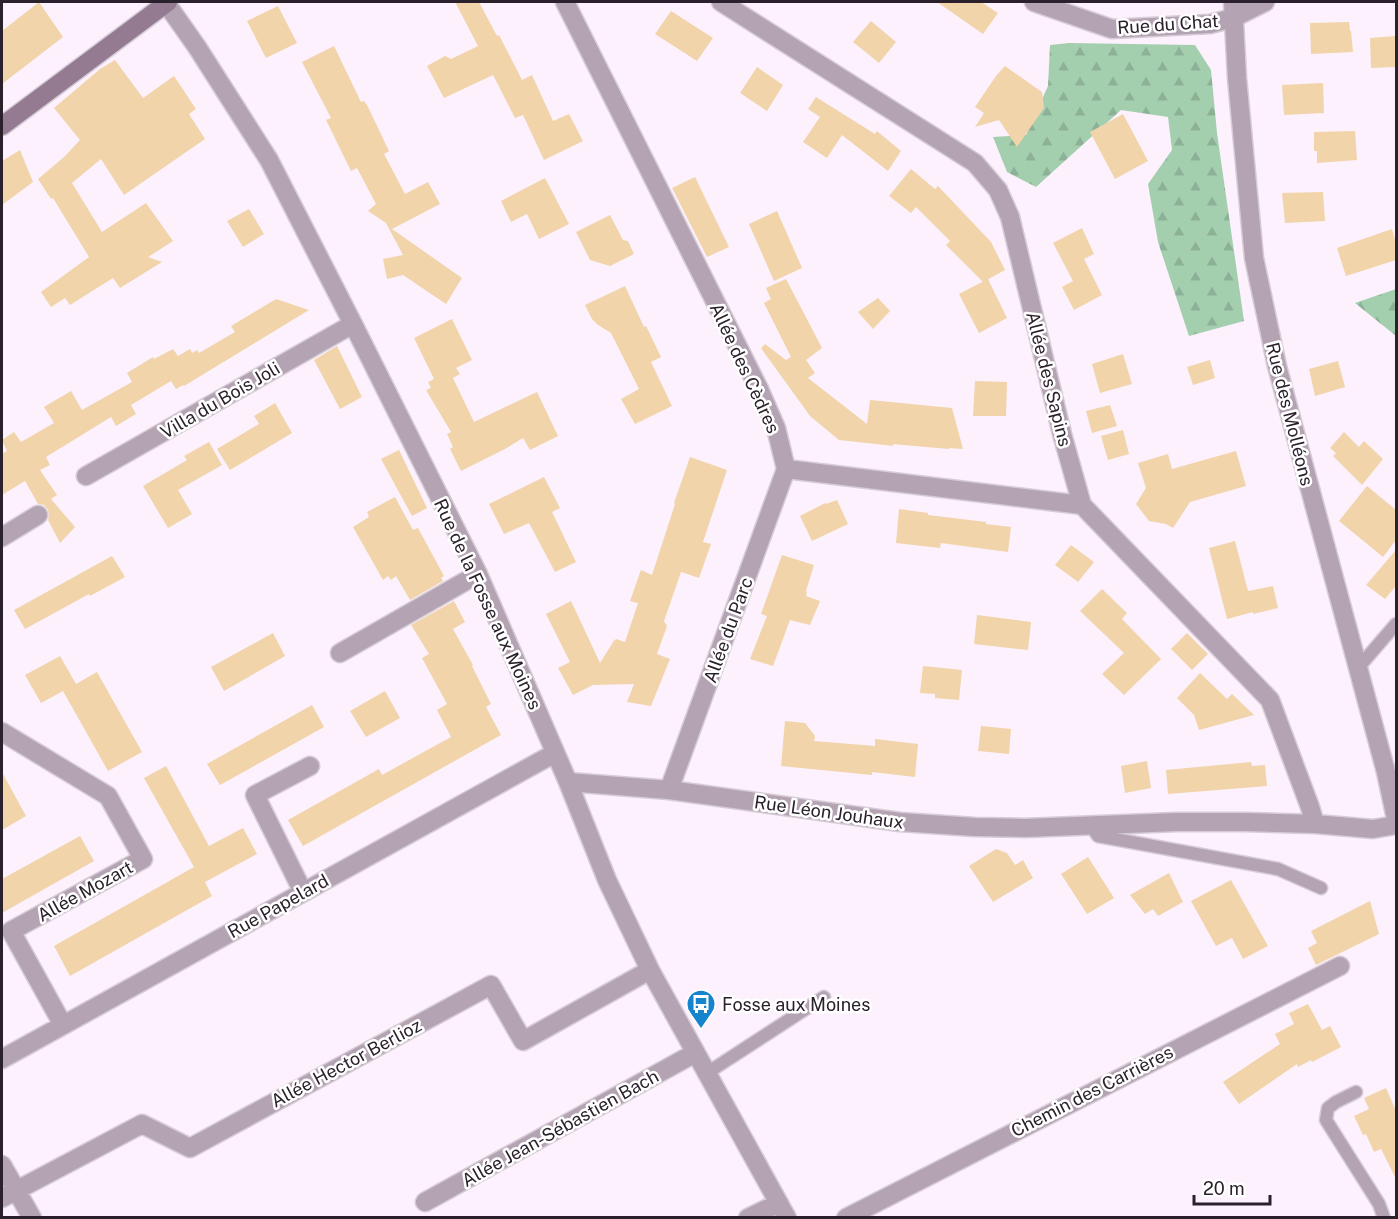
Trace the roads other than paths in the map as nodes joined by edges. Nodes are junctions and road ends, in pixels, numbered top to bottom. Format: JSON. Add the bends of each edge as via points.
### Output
{"nodes":[{"id":1,"x":166,"y":2,"type":"edge"},
{"id":2,"x":565,"y":2,"type":"edge"},
{"id":3,"x":721,"y":2,"type":"edge"},
{"id":4,"x":1034,"y":2,"type":"edge"},
{"id":5,"x":1265,"y":2,"type":"edge"},
{"id":6,"x":1233,"y":10,"type":"edge"},
{"id":7,"x":2,"y":126,"type":"edge"},
{"id":8,"x":353,"y":324,"type":"junction"},
{"id":9,"x":786,"y":469,"type":"junction"},
{"id":10,"x":86,"y":476,"type":"dead end"},
{"id":11,"x":1082,"y":505,"type":"junction"},
{"id":12,"x":38,"y":515,"type":"dead end"},
{"id":13,"x":2,"y":537,"type":"edge"},
{"id":14,"x":478,"y":574,"type":"junction"},
{"id":15,"x":1396,"y":624,"type":"edge"},
{"id":16,"x":340,"y":653,"type":"dead end"},
{"id":17,"x":1358,"y":668,"type":"junction"},
{"id":18,"x":2,"y":732,"type":"edge"},
{"id":19,"x":555,"y":753,"type":"junction"},
{"id":20,"x":310,"y":766,"type":"dead end"},
{"id":21,"x":1391,"y":766,"type":"edge"},
{"id":22,"x":568,"y":782,"type":"junction"},
{"id":23,"x":669,"y":790,"type":"junction"},
{"id":24,"x":1396,"y":819,"type":"edge"},
{"id":25,"x":1315,"y":824,"type":"junction"},
{"id":26,"x":1396,"y":825,"type":"edge"},
{"id":27,"x":1090,"y":826,"type":"junction"},
{"id":28,"x":1322,"y":888,"type":"dead end"},
{"id":29,"x":303,"y":892,"type":"junction"},
{"id":30,"x":1340,"y":966,"type":"dead end"},
{"id":31,"x":650,"y":970,"type":"junction"},
{"id":32,"x":824,"y":997,"type":"dead end"},
{"id":33,"x":63,"y":1025,"type":"junction"},
{"id":34,"x":695,"y":1053,"type":"junction"},
{"id":35,"x":2,"y":1059,"type":"edge"},
{"id":36,"x":707,"y":1074,"type":"junction"},
{"id":37,"x":1356,"y":1092,"type":"dead end"},
{"id":38,"x":2,"y":1165,"type":"edge"},
{"id":39,"x":9,"y":1194,"type":"edge"},
{"id":40,"x":425,"y":1202,"type":"dead end"},
{"id":41,"x":783,"y":1210,"type":"edge"},
{"id":42,"x":32,"y":1218,"type":"edge"},
{"id":43,"x":748,"y":1218,"type":"edge"},
{"id":44,"x":846,"y":1218,"type":"edge"},
{"id":45,"x":1384,"y":1218,"type":"edge"}],
"edges":[{"from":1,"to":7,"type":"street"},
{"from":1,"to":8,"type":"street","name":"Rue de la Fosse aux Moines","via":[[269,160]]},
{"from":2,"to":9,"type":"street","name":"Allée des Cèdres","via":[[759,389],[776,428]]},
{"from":3,"to":11,"type":"street","name":"Allée des Sapins","via":[[975,163],[998,190],[1010,217]]},
{"from":4,"to":6,"type":"street","name":"Rue du Chat","via":[[1112,29],[1210,24]]},
{"from":5,"to":6,"type":"street","name":"Rue du Chat"},
{"from":6,"to":17,"type":"street","name":"Rue des Molléons","via":[[1254,258],[1276,366]]},
{"from":8,"to":10,"type":"street","name":"Villa du Bois Joli"},
{"from":8,"to":14,"type":"street","name":"Rue de la Fosse aux Moines"},
{"from":9,"to":11,"type":"street"},
{"from":9,"to":23,"type":"street","name":"Allée du Parc"},
{"from":11,"to":25,"type":"street","name":"Allée des Sapins","via":[[1270,700]]},
{"from":12,"to":13,"type":"street"},
{"from":14,"to":16,"type":"street"},
{"from":14,"to":19,"type":"street","name":"Rue de la Fosse aux Moines"},
{"from":15,"to":17,"type":"lane"},
{"from":17,"to":21,"type":"street","name":"Rue des Molléons"},
{"from":18,"to":33,"type":"street","name":"Allée Mozart","via":[[108,796],[143,859],[12,931]]},
{"from":19,"to":22,"type":"street","name":"Rue de la Fosse aux Moines"},
{"from":19,"to":29,"type":"street","name":"Rue Papelard"},
{"from":20,"to":29,"type":"street","via":[[255,795]]},
{"from":21,"to":24,"type":"street","name":"Rue des Molléons"},
{"from":22,"to":23,"type":"street","name":"Rue Léon Jouhaux"},
{"from":22,"to":31,"type":"street","name":"Rue de la Fosse aux Moines","via":[[607,880]]},
{"from":23,"to":27,"type":"street","name":"Rue Léon Jouhaux","via":[[900,822],[975,827]]},
{"from":25,"to":26,"type":"street","name":"Rue Léon Jouhaux","via":[[1372,829]]},
{"from":25,"to":27,"type":"street","name":"Rue Léon Jouhaux","via":[[1177,822]]},
{"from":27,"to":28,"type":"lane","via":[[1098,837],[1278,869]]},
{"from":29,"to":33,"type":"street","name":"Rue Papelard"},
{"from":30,"to":44,"type":"street","name":"Chemin des Carrières"},
{"from":31,"to":34,"type":"street","name":"Rue de la Fosse aux Moines"},
{"from":31,"to":39,"type":"street","name":"Allée Hector Berlioz","via":[[523,1041],[490,985],[190,1148],[142,1124]]},
{"from":32,"to":36,"type":"lane"},
{"from":33,"to":35,"type":"street","name":"Rue Papelard"},
{"from":34,"to":36,"type":"street","name":"Rue de la Fosse aux Moines"},
{"from":34,"to":40,"type":"street","name":"Allée Jean-Sébastien Bach"},
{"from":36,"to":41,"type":"street","name":"Rue de la Fosse aux Moines"},
{"from":37,"to":45,"type":"lane","via":[[1328,1108],[1326,1120],[1380,1204]]},
{"from":38,"to":39,"type":"street"},
{"from":39,"to":42,"type":"street"},
{"from":41,"to":43,"type":"street"}]}
